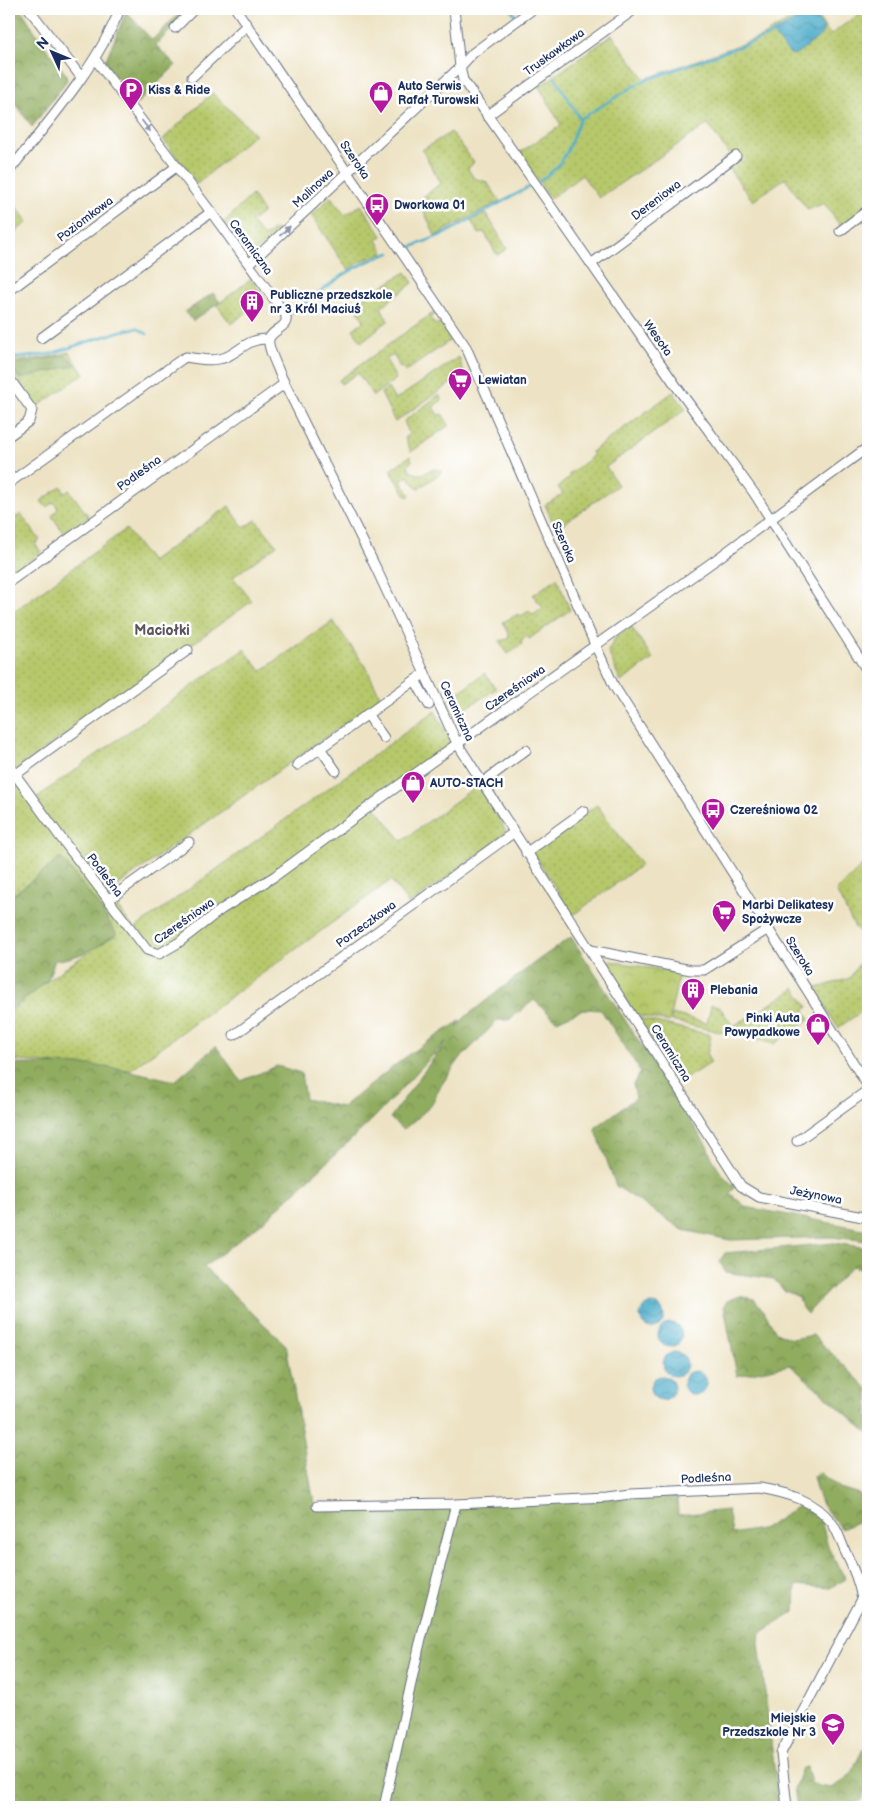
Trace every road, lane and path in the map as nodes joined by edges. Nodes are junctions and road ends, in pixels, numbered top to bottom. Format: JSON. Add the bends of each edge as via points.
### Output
{"nodes":[{"id":1,"x":29,"y":9,"type":"edge"},
{"id":2,"x":120,"y":9,"type":"edge"},
{"id":3,"x":194,"y":9,"type":"edge"},
{"id":4,"x":236,"y":9,"type":"edge"},
{"id":5,"x":454,"y":9,"type":"edge"},
{"id":6,"x":533,"y":9,"type":"edge"},
{"id":7,"x":635,"y":9,"type":"edge"},
{"id":8,"x":248,"y":25,"type":"junction"},
{"id":9,"x":175,"y":28,"type":"dead end"},
{"id":10,"x":95,"y":59,"type":"junction"},
{"id":11,"x":460,"y":67,"type":"junction"},
{"id":12,"x":82,"y":77,"type":"junction"},
{"id":13,"x":192,"y":77,"type":"dead end"},
{"id":14,"x":487,"y":116,"type":"junction"},
{"id":15,"x":736,"y":156,"type":"dead end"},
{"id":16,"x":10,"y":165,"type":"edge"},
{"id":17,"x":176,"y":167,"type":"junction"},
{"id":18,"x":348,"y":172,"type":"junction"},
{"id":19,"x":868,"y":210,"type":"edge"},
{"id":20,"x":211,"y":212,"type":"junction"},
{"id":21,"x":840,"y":231,"type":"dead end"},
{"id":22,"x":249,"y":264,"type":"junction"},
{"id":23,"x":591,"y":264,"type":"junction"},
{"id":24,"x":9,"y":291,"type":"edge"},
{"id":25,"x":41,"y":338,"type":"dead end"},
{"id":26,"x":269,"y":339,"type":"junction"},
{"id":27,"x":9,"y":378,"type":"edge"},
{"id":28,"x":284,"y":384,"type":"junction"},
{"id":29,"x":9,"y":436,"type":"edge"},
{"id":30,"x":868,"y":447,"type":"edge"},
{"id":31,"x":189,"y":458,"type":"dead end"},
{"id":32,"x":9,"y":484,"type":"edge"},
{"id":33,"x":771,"y":518,"type":"junction"},
{"id":34,"x":9,"y":582,"type":"edge"},
{"id":35,"x":9,"y":589,"type":"edge"},
{"id":36,"x":595,"y":646,"type":"junction"},
{"id":37,"x":188,"y":650,"type":"dead end"},
{"id":38,"x":868,"y":672,"type":"edge"},
{"id":39,"x":425,"y":673,"type":"junction"},
{"id":40,"x":415,"y":680,"type":"junction"},
{"id":41,"x":429,"y":705,"type":"dead end"},
{"id":42,"x":367,"y":714,"type":"junction"},
{"id":43,"x":384,"y":738,"type":"dead end"},
{"id":44,"x":457,"y":743,"type":"junction"},
{"id":45,"x":320,"y":748,"type":"junction"},
{"id":46,"x":526,"y":750,"type":"dead end"},
{"id":47,"x":297,"y":765,"type":"dead end"},
{"id":48,"x":9,"y":766,"type":"edge"},
{"id":49,"x":336,"y":771,"type":"dead end"},
{"id":50,"x":15,"y":775,"type":"junction"},
{"id":51,"x":482,"y":783,"type":"junction"},
{"id":52,"x":584,"y":811,"type":"dead end"},
{"id":53,"x":513,"y":833,"type":"junction"},
{"id":54,"x":189,"y":842,"type":"dead end"},
{"id":55,"x":526,"y":853,"type":"junction"},
{"id":56,"x":108,"y":900,"type":"junction"},
{"id":57,"x":768,"y":929,"type":"junction"},
{"id":58,"x":147,"y":950,"type":"joint"},
{"id":59,"x":591,"y":950,"type":"junction"},
{"id":60,"x":234,"y":1035,"type":"dead end"},
{"id":61,"x":868,"y":1088,"type":"edge"},
{"id":62,"x":797,"y":1141,"type":"dead end"},
{"id":63,"x":759,"y":1197,"type":"joint"},
{"id":64,"x":868,"y":1218,"type":"edge"},
{"id":65,"x":456,"y":1504,"type":"junction"},
{"id":66,"x":316,"y":1506,"type":"dead end"},
{"id":67,"x":384,"y":1807,"type":"edge"},
{"id":68,"x":787,"y":1807,"type":"edge"}],
"edges":[{"from":1,"to":12,"type":"street"},
{"from":2,"to":10,"type":"street"},
{"from":3,"to":9,"type":"street"},
{"from":4,"to":8,"type":"street","name":"Szeroka"},
{"from":5,"to":11,"type":"street","name":"Wesoła"},
{"from":6,"to":11,"type":"street","name":"Malinowa","via":[[474,52]]},
{"from":7,"to":14,"type":"street","name":"Truskawkowa"},
{"from":8,"to":13,"type":"street"},
{"from":8,"to":18,"type":"street","name":"Szeroka"},
{"from":10,"to":12,"type":"street"},
{"from":10,"to":17,"type":"street","name":"Ceramiczna","one_way":true},
{"from":11,"to":14,"type":"street","name":"Wesoła","via":[[463,80]]},
{"from":11,"to":18,"type":"street","name":"Malinowa"},
{"from":12,"to":16,"type":"street"},
{"from":14,"to":23,"type":"street","name":"Wesoła"},
{"from":15,"to":23,"type":"street","name":"Dereniowa"},
{"from":17,"to":20,"type":"street","name":"Ceramiczna"},
{"from":17,"to":24,"type":"street","name":"Poziomkowa"},
{"from":22,"to":18,"type":"street","name":"Malinowa","one_way":true},
{"from":18,"to":36,"type":"street","name":"Szeroka","via":[[466,347]]},
{"from":19,"to":21,"type":"street"},
{"from":20,"to":22,"type":"street","name":"Ceramiczna"},
{"from":20,"to":25,"type":"street"},
{"from":22,"to":26,"type":"street","name":"Ceramiczna","via":[[287,318]]},
{"from":23,"to":33,"type":"street","name":"Wesoła"},
{"from":26,"to":28,"type":"street","name":"Ceramiczna","via":[[268,344]]},
{"from":26,"to":32,"type":"street","via":[[258,338],[224,358],[182,358]]},
{"from":27,"to":29,"type":"street","via":[[32,410],[29,421]]},
{"from":28,"to":34,"type":"street","name":"Podleśna"},
{"from":28,"to":39,"type":"street","name":"Ceramiczna"},
{"from":30,"to":33,"type":"street","name":"Czereśniowa"},
{"from":31,"to":35,"type":"street"},
{"from":33,"to":36,"type":"street","name":"Czereśniowa"},
{"from":33,"to":38,"type":"street","name":"Wesoła"},
{"from":36,"to":44,"type":"street","name":"Czereśniowa"},
{"from":36,"to":57,"type":"street","name":"Szeroka","via":[[614,686]]},
{"from":37,"to":50,"type":"street"},
{"from":39,"to":40,"type":"street"},
{"from":39,"to":44,"type":"street","name":"Ceramiczna"},
{"from":40,"to":41,"type":"street"},
{"from":40,"to":42,"type":"street"},
{"from":42,"to":43,"type":"street"},
{"from":42,"to":45,"type":"street"},
{"from":44,"to":51,"type":"street","name":"Ceramiczna"},
{"from":44,"to":58,"type":"street","name":"Czereśniowa","via":[[178,943],[159,954]]},
{"from":45,"to":47,"type":"street"},
{"from":45,"to":49,"type":"street"},
{"from":46,"to":51,"type":"street"},
{"from":48,"to":50,"type":"street","name":"Podleśna"},
{"from":50,"to":56,"type":"street","name":"Podleśna"},
{"from":51,"to":53,"type":"street","name":"Ceramiczna"},
{"from":52,"to":55,"type":"street"},
{"from":53,"to":55,"type":"street","name":"Ceramiczna"},
{"from":53,"to":60,"type":"street","name":"Porzeczkowa"},
{"from":54,"to":56,"type":"street"},
{"from":55,"to":59,"type":"street","name":"Ceramiczna"},
{"from":56,"to":58,"type":"street","name":"Podleśna"},
{"from":57,"to":59,"type":"street","via":[[704,970]]},
{"from":57,"to":61,"type":"street","name":"Szeroka"},
{"from":59,"to":63,"type":"street","name":"Ceramiczna","via":[[741,1186]]},
{"from":61,"to":62,"type":"street"},
{"from":63,"to":64,"type":"street","name":"Jeżynowa"},
{"from":65,"to":66,"type":"street","name":"Podleśna"},
{"from":65,"to":67,"type":"street","via":[[419,1647]]},
{"from":65,"to":68,"type":"street","name":"Podleśna","via":[[760,1488],[800,1498],[819,1509],[832,1524],[859,1584],[862,1599],[781,1753]]}]}
